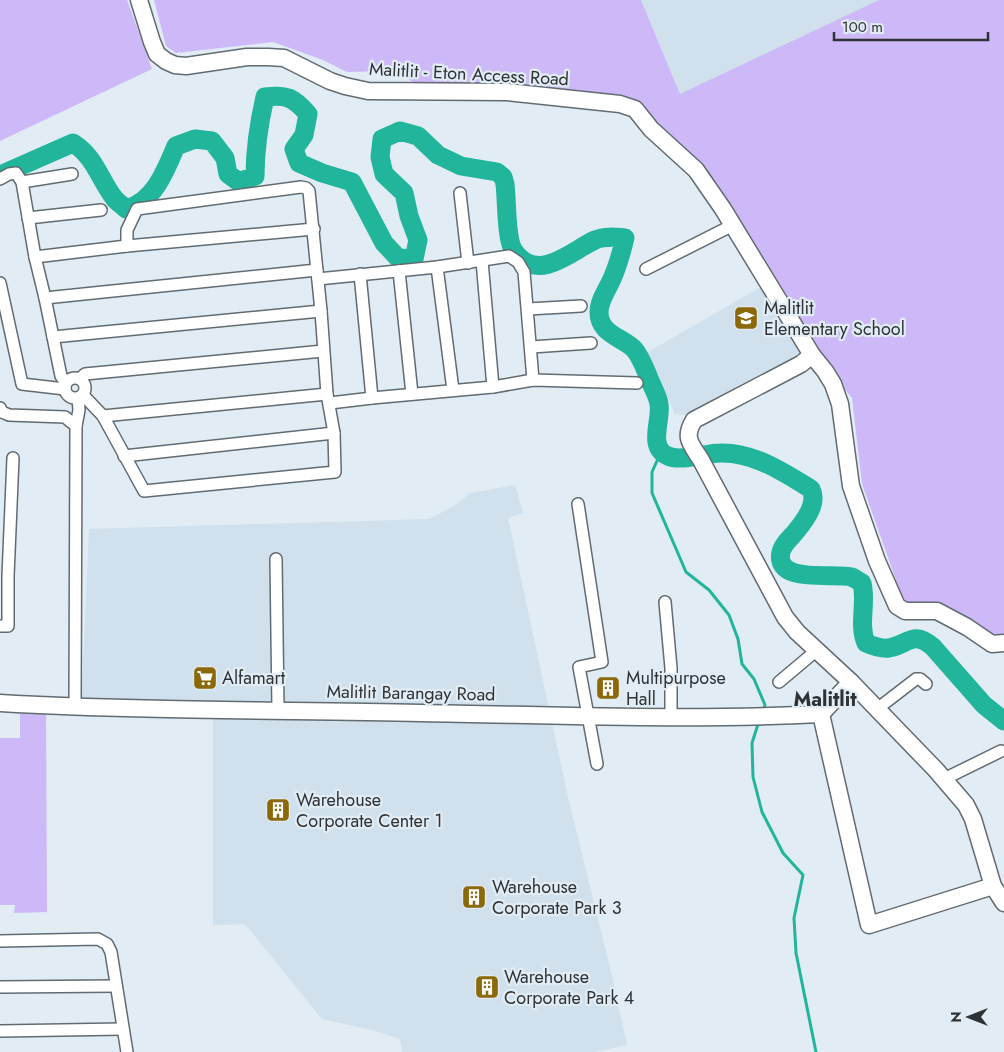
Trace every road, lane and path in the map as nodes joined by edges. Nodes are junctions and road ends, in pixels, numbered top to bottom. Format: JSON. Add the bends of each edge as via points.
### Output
{"nodes":[{"id":1,"x":139,"y":0,"type":"edge"},
{"id":2,"x":72,"y":174,"type":"dead end"},
{"id":3,"x":0,"y":180,"type":"edge"},
{"id":4,"x":22,"y":182,"type":"junction"},
{"id":5,"x":460,"y":194,"type":"dead end"},
{"id":6,"x":101,"y":210,"type":"dead end"},
{"id":7,"x":28,"y":218,"type":"junction"},
{"id":8,"x":733,"y":225,"type":"junction"},
{"id":9,"x":314,"y":229,"type":"junction"},
{"id":10,"x":127,"y":246,"type":"junction"},
{"id":11,"x":35,"y":257,"type":"junction"},
{"id":12,"x":482,"y":261,"type":"junction"},
{"id":13,"x":468,"y":263,"type":"junction"},
{"id":14,"x":437,"y":267,"type":"junction"},
{"id":15,"x":646,"y":269,"type":"dead end"},
{"id":16,"x":399,"y":271,"type":"junction"},
{"id":17,"x":317,"y":274,"type":"junction"},
{"id":18,"x":360,"y":274,"type":"junction"},
{"id":19,"x":0,"y":283,"type":"edge"},
{"id":20,"x":45,"y":298,"type":"junction"},
{"id":21,"x":581,"y":306,"type":"dead end"},
{"id":22,"x":528,"y":309,"type":"junction"},
{"id":23,"x":321,"y":311,"type":"junction"},
{"id":24,"x":53,"y":337,"type":"junction"},
{"id":25,"x":591,"y":343,"type":"dead end"},
{"id":26,"x":531,"y":347,"type":"junction"},
{"id":27,"x":323,"y":351,"type":"junction"},
{"id":28,"x":812,"y":355,"type":"junction"},
{"id":29,"x":80,"y":379,"type":"junction"},
{"id":30,"x":533,"y":380,"type":"junction"},
{"id":31,"x":637,"y":383,"type":"dead end"},
{"id":32,"x":494,"y":387,"type":"junction"},
{"id":33,"x":453,"y":390,"type":"junction"},
{"id":34,"x":72,"y":392,"type":"junction"},
{"id":35,"x":412,"y":394,"type":"junction"},
{"id":36,"x":372,"y":398,"type":"junction"},
{"id":37,"x":328,"y":399,"type":"junction"},
{"id":38,"x":0,"y":408,"type":"edge"},
{"id":39,"x":65,"y":416,"type":"junction"},
{"id":40,"x":103,"y":416,"type":"junction"},
{"id":41,"x":76,"y":426,"type":"junction"},
{"id":42,"x":334,"y":433,"type":"junction"},
{"id":43,"x":124,"y":456,"type":"junction"},
{"id":44,"x":13,"y":458,"type":"dead end"},
{"id":45,"x":6,"y":470,"type":"edge"},
{"id":46,"x":578,"y":504,"type":"dead end"},
{"id":47,"x":5,"y":522,"type":"edge"},
{"id":48,"x":276,"y":559,"type":"dead end"},
{"id":49,"x":4,"y":576,"type":"edge"},
{"id":50,"x":666,"y":602,"type":"dead end"},
{"id":51,"x":0,"y":626,"type":"edge"},
{"id":52,"x":1004,"y":643,"type":"edge"},
{"id":53,"x":817,"y":650,"type":"junction"},
{"id":54,"x":779,"y":682,"type":"dead end"},
{"id":55,"x":851,"y":682,"type":"junction"},
{"id":56,"x":926,"y":684,"type":"dead end"},
{"id":57,"x":0,"y":702,"type":"edge"},
{"id":58,"x":75,"y":707,"type":"junction"},
{"id":59,"x":877,"y":709,"type":"junction"},
{"id":60,"x":278,"y":710,"type":"junction"},
{"id":61,"x":821,"y":714,"type":"junction"},
{"id":62,"x":588,"y":716,"type":"junction"},
{"id":63,"x":671,"y":717,"type":"junction"},
{"id":64,"x":1001,"y":751,"type":"dead end"},
{"id":65,"x":597,"y":764,"type":"dead end"},
{"id":66,"x":944,"y":779,"type":"junction"},
{"id":67,"x":993,"y":886,"type":"junction"},
{"id":68,"x":1004,"y":903,"type":"edge"},
{"id":69,"x":0,"y":941,"type":"edge"},
{"id":70,"x":116,"y":986,"type":"junction"},
{"id":71,"x":0,"y":988,"type":"edge"},
{"id":72,"x":123,"y":1029,"type":"junction"},
{"id":73,"x":0,"y":1031,"type":"edge"},
{"id":74,"x":128,"y":1052,"type":"edge"}],
"edges":[{"from":1,"to":8,"type":"street","name":"Malitlit - Eton Access Road","via":[[157,54],[176,65],[247,57],[284,58],[330,81],[368,91],[507,92],[620,104],[635,109],[651,129],[696,170]]},
{"from":2,"to":4,"type":"street"},
{"from":3,"to":4,"type":"street","via":[[16,173]]},
{"from":4,"to":7,"type":"street"},
{"from":5,"to":13,"type":"street"},
{"from":6,"to":7,"type":"street"},
{"from":7,"to":11,"type":"street"},
{"from":8,"to":15,"type":"street"},
{"from":8,"to":28,"type":"street","name":"Malitlit - Eton Access Road"},
{"from":9,"to":10,"type":"street"},
{"from":9,"to":10,"type":"street","via":[[309,191],[301,186],[137,209],[127,230]]},
{"from":9,"to":17,"type":"street"},
{"from":10,"to":11,"type":"street"},
{"from":11,"to":20,"type":"street"},
{"from":12,"to":13,"type":"street"},
{"from":12,"to":22,"type":"street","via":[[509,256],[518,262],[524,272]]},
{"from":12,"to":32,"type":"street"},
{"from":13,"to":14,"type":"street"},
{"from":14,"to":16,"type":"street"},
{"from":14,"to":33,"type":"street"},
{"from":16,"to":18,"type":"street"},
{"from":16,"to":35,"type":"street"},
{"from":17,"to":18,"type":"street"},
{"from":17,"to":20,"type":"street"},
{"from":17,"to":23,"type":"street"},
{"from":18,"to":36,"type":"street"},
{"from":19,"to":34,"type":"street","via":[[22,384]]},
{"from":20,"to":24,"type":"street"},
{"from":21,"to":22,"type":"street"},
{"from":22,"to":26,"type":"street"},
{"from":23,"to":24,"type":"street"},
{"from":23,"to":27,"type":"street"},
{"from":24,"to":34,"type":"street","via":[[61,376]]},
{"from":25,"to":26,"type":"street"},
{"from":26,"to":30,"type":"street"},
{"from":27,"to":29,"type":"street","via":[[86,374]]},
{"from":27,"to":37,"type":"street"},
{"from":28,"to":52,"type":"street","name":"Malitlit - Eton Access Road","via":[[833,384],[841,410],[851,486],[877,562],[897,606],[905,611],[937,611],[992,644]]},
{"from":28,"to":53,"type":"street","via":[[801,364],[694,420],[688,440],[785,617]]},
{"from":29,"to":34,"type":"street","via":[[72,378]]},
{"from":29,"to":34,"type":"street","via":[[85,384],[85,392]]},
{"from":30,"to":31,"type":"street"},
{"from":30,"to":32,"type":"street"},
{"from":32,"to":33,"type":"street"},
{"from":33,"to":35,"type":"street"},
{"from":34,"to":39,"type":"street"},
{"from":34,"to":40,"type":"street"},
{"from":34,"to":41,"type":"street","via":[[79,410]]},
{"from":35,"to":36,"type":"street"},
{"from":36,"to":37,"type":"street"},
{"from":37,"to":40,"type":"street"},
{"from":37,"to":42,"type":"street"},
{"from":38,"to":39,"type":"street","via":[[8,415]]},
{"from":39,"to":41,"type":"street"},
{"from":40,"to":43,"type":"street"},
{"from":41,"to":58,"type":"street"},
{"from":42,"to":43,"type":"street"},
{"from":42,"to":43,"type":"street","via":[[335,472],[144,491]]},
{"from":44,"to":45,"type":"street"},
{"from":45,"to":47,"type":"street"},
{"from":46,"to":62,"type":"street","via":[[602,662],[579,667]]},
{"from":47,"to":49,"type":"street"},
{"from":48,"to":60,"type":"street"},
{"from":49,"to":51,"type":"street","via":[[8,626]]},
{"from":50,"to":63,"type":"street"},
{"from":53,"to":54,"type":"street"},
{"from":53,"to":55,"type":"street"},
{"from":55,"to":59,"type":"street"},
{"from":55,"to":61,"type":"street"},
{"from":56,"to":59,"type":"street","via":[[916,678]]},
{"from":57,"to":58,"type":"street","name":"Malitlit Barangay Road"},
{"from":58,"to":60,"type":"street","name":"Malitlit Barangay Road"},
{"from":59,"to":66,"type":"street"},
{"from":60,"to":62,"type":"street","name":"Malitlit Barangay Road"},
{"from":61,"to":63,"type":"street","name":"Malitlit Barangay Road"},
{"from":61,"to":67,"type":"street","via":[[869,925]]},
{"from":62,"to":63,"type":"street","name":"Malitlit Barangay Road"},
{"from":62,"to":65,"type":"street"},
{"from":64,"to":66,"type":"street"},
{"from":66,"to":67,"type":"street","via":[[966,805],[973,820]]},
{"from":67,"to":68,"type":"street"},
{"from":69,"to":70,"type":"street","via":[[98,940],[107,944],[111,952]]},
{"from":70,"to":71,"type":"street"},
{"from":70,"to":72,"type":"street"},
{"from":72,"to":73,"type":"street"},
{"from":72,"to":74,"type":"street"}]}
